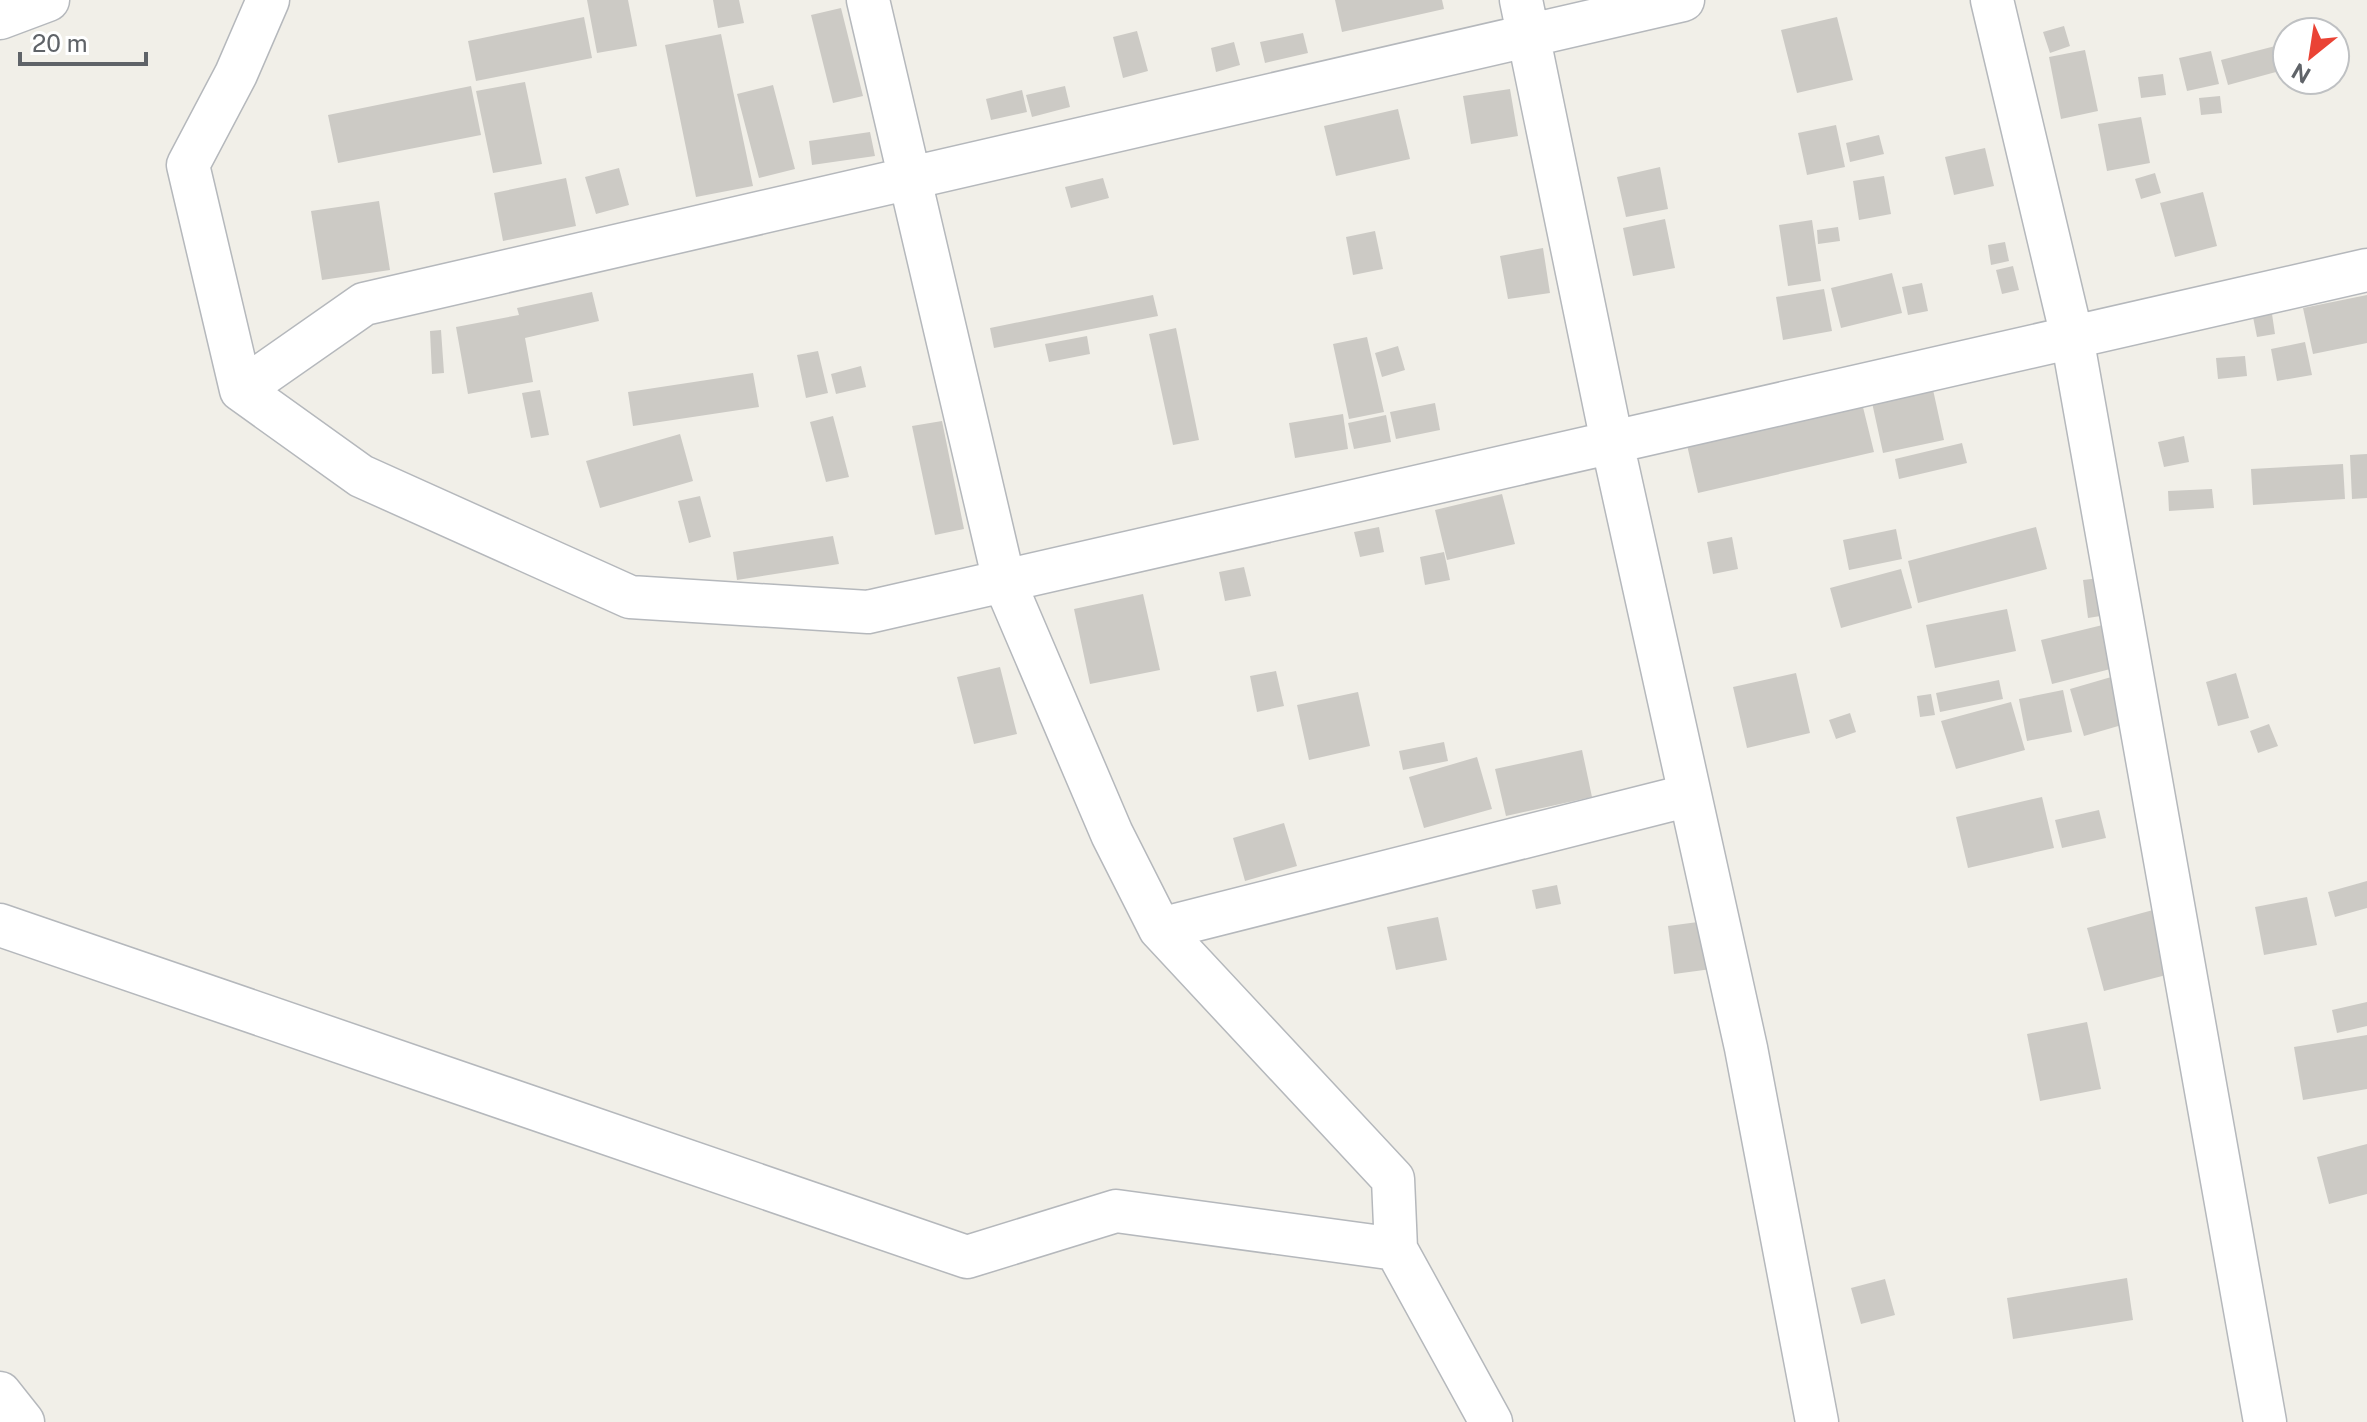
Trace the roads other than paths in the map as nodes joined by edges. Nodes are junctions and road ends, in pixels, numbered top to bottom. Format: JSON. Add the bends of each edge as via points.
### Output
{"nodes":[{"id":1,"x":48,"y":0,"type":"edge"},
{"id":2,"x":268,"y":0,"type":"edge"},
{"id":3,"x":868,"y":0,"type":"edge"},
{"id":4,"x":1683,"y":0,"type":"edge"},
{"id":5,"x":1992,"y":0,"type":"edge"},
{"id":6,"x":0,"y":18,"type":"edge"},
{"id":7,"x":1525,"y":18,"type":"edge"},
{"id":8,"x":910,"y":177,"type":"junction"},
{"id":9,"x":2367,"y":270,"type":"edge"},
{"id":10,"x":2072,"y":337,"type":"junction"},
{"id":11,"x":241,"y":390,"type":"junction"},
{"id":12,"x":1612,"y":442,"type":"junction"},
{"id":13,"x":1004,"y":581,"type":"junction"},
{"id":14,"x":1690,"y":795,"type":"junction"},
{"id":15,"x":0,"y":925,"type":"edge"},
{"id":16,"x":1160,"y":929,"type":"junction"},
{"id":17,"x":1396,"y":1249,"type":"junction"},
{"id":18,"x":0,"y":1393,"type":"edge"},
{"id":19,"x":23,"y":1422,"type":"edge"},
{"id":20,"x":1491,"y":1422,"type":"edge"},
{"id":21,"x":1817,"y":1422,"type":"edge"},
{"id":22,"x":2265,"y":1422,"type":"edge"}],
"edges":[{"from":1,"to":6,"type":"street"},
{"from":2,"to":11,"type":"street","via":[[188,165]]},
{"from":3,"to":8,"type":"street"},
{"from":4,"to":7,"type":"street"},
{"from":5,"to":10,"type":"street"},
{"from":7,"to":8,"type":"street"},
{"from":7,"to":12,"type":"street"},
{"from":8,"to":11,"type":"street","via":[[364,304]]},
{"from":8,"to":13,"type":"street"},
{"from":9,"to":10,"type":"street"},
{"from":10,"to":12,"type":"street"},
{"from":10,"to":22,"type":"street"},
{"from":11,"to":13,"type":"street","via":[[361,476],[630,597],[868,612]]},
{"from":12,"to":13,"type":"street"},
{"from":12,"to":14,"type":"street"},
{"from":13,"to":16,"type":"street","via":[[1112,834]]},
{"from":14,"to":16,"type":"street"},
{"from":14,"to":21,"type":"street","via":[[1746,1048]]},
{"from":15,"to":17,"type":"street","via":[[967,1257],[1116,1211]]},
{"from":16,"to":17,"type":"street","via":[[1393,1179]]},
{"from":17,"to":20,"type":"street"},
{"from":18,"to":19,"type":"street"}]}
